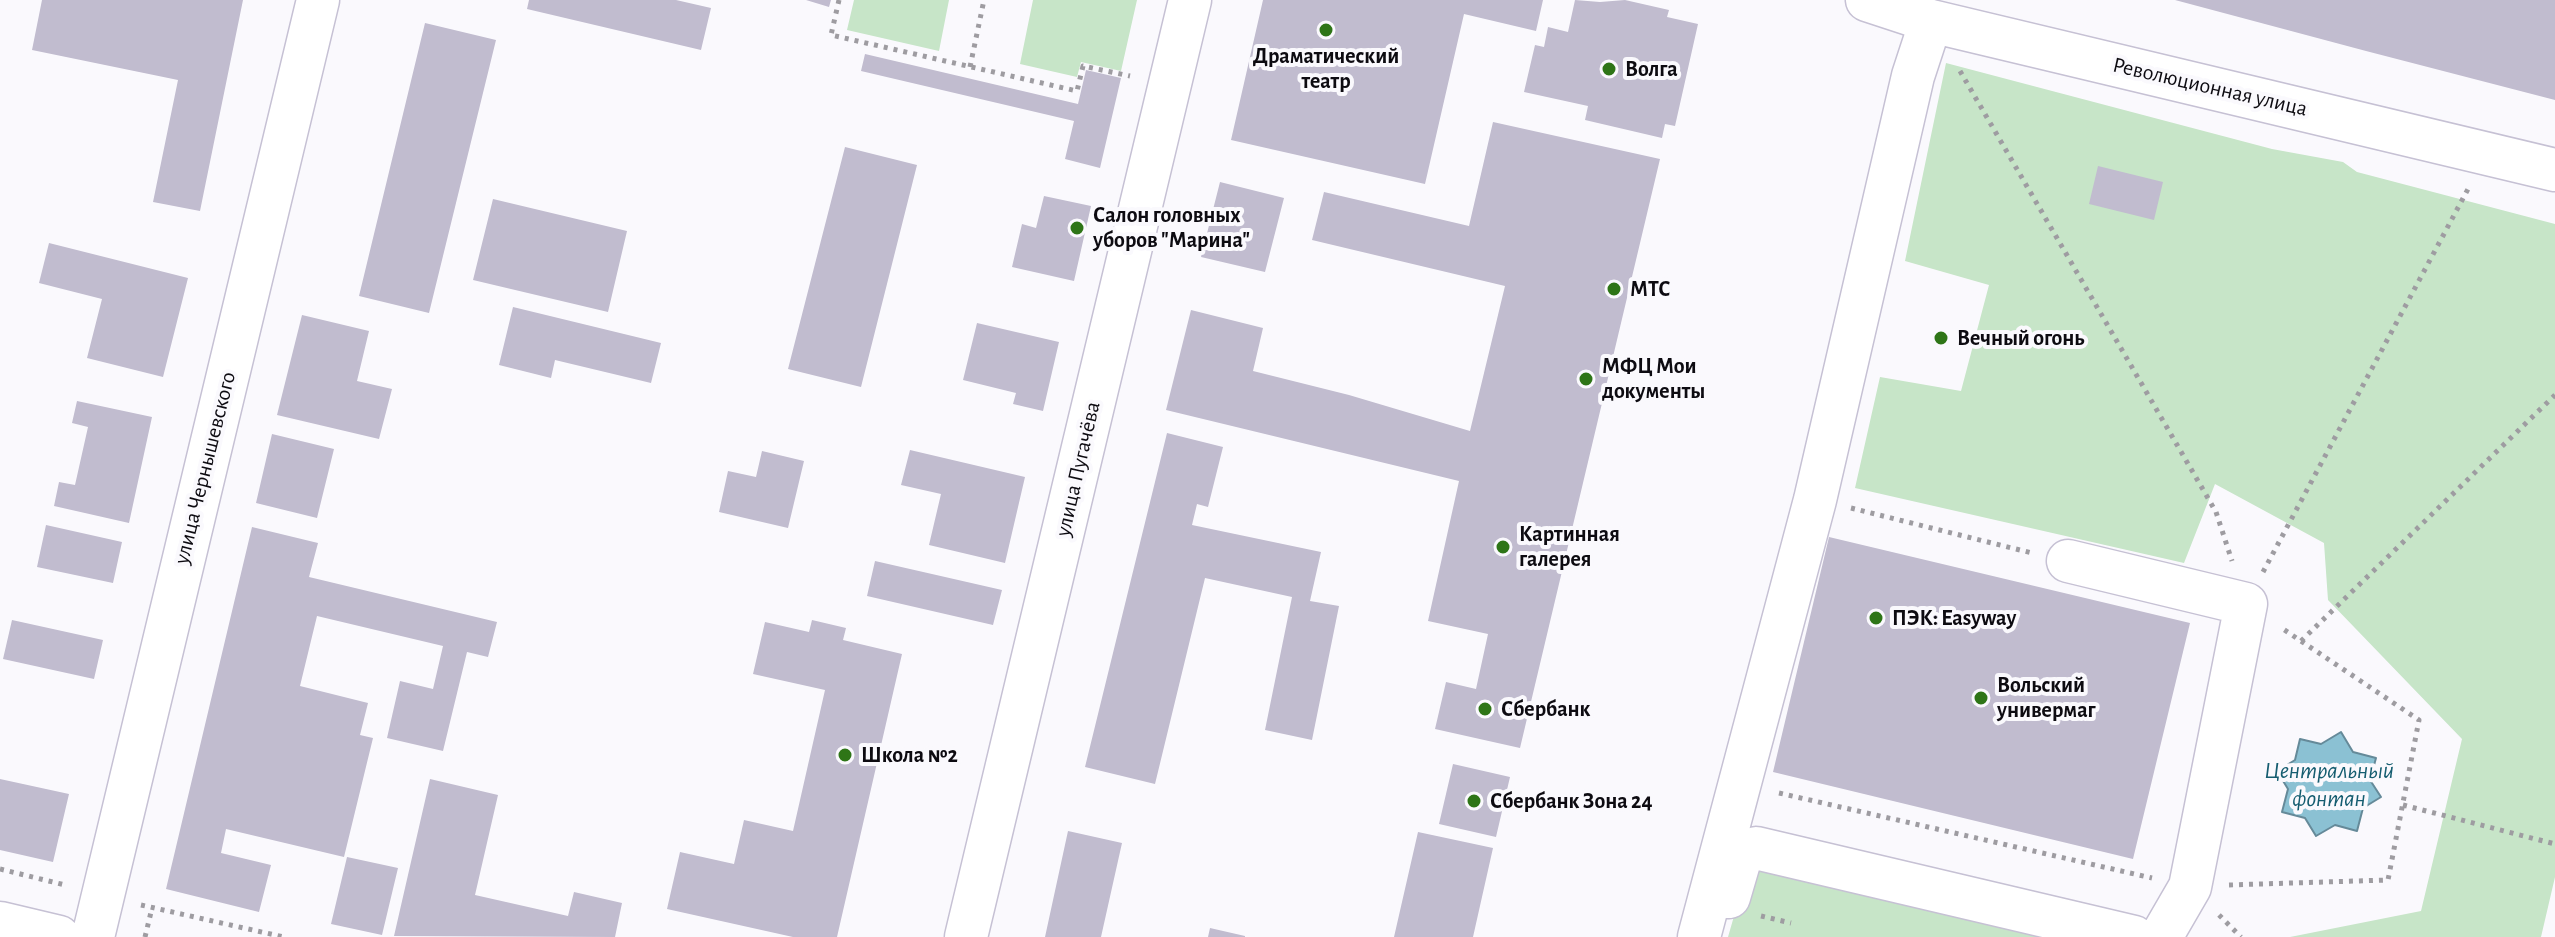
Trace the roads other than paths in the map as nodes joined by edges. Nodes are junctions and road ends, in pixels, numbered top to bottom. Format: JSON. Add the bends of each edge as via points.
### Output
{"nodes":[{"id":1,"x":318,"y":0,"type":"edge"},
{"id":2,"x":1190,"y":0,"type":"edge"},
{"id":3,"x":1867,"y":0,"type":"edge"},
{"id":4,"x":1931,"y":21,"type":"junction"},
{"id":5,"x":2555,"y":170,"type":"edge"},
{"id":6,"x":2068,"y":561,"type":"road end"},
{"id":7,"x":0,"y":923,"type":"edge"},
{"id":8,"x":59,"y":937,"type":"edge"},
{"id":9,"x":93,"y":937,"type":"edge"},
{"id":10,"x":966,"y":937,"type":"edge"},
{"id":11,"x":1699,"y":937,"type":"edge"},
{"id":12,"x":1718,"y":937,"type":"edge"},
{"id":13,"x":2134,"y":937,"type":"edge"},
{"id":14,"x":2161,"y":937,"type":"edge"}],
"edges":[{"from":1,"to":9,"type":"street","name":"улица Чернышевского"},
{"from":2,"to":10,"type":"street","name":"улица Пугачёва"},
{"from":3,"to":4,"type":"street","name":"Революционная улица"},
{"from":4,"to":5,"type":"street","name":"Революционная улица"},
{"from":4,"to":11,"type":"street","via":[[1913,76],[1815,500]]},
{"from":6,"to":14,"type":"street","via":[[2246,604],[2190,887]]},
{"from":7,"to":8,"type":"street"},
{"from":12,"to":13,"type":"street","via":[[1741,856],[1756,848]]}]}
